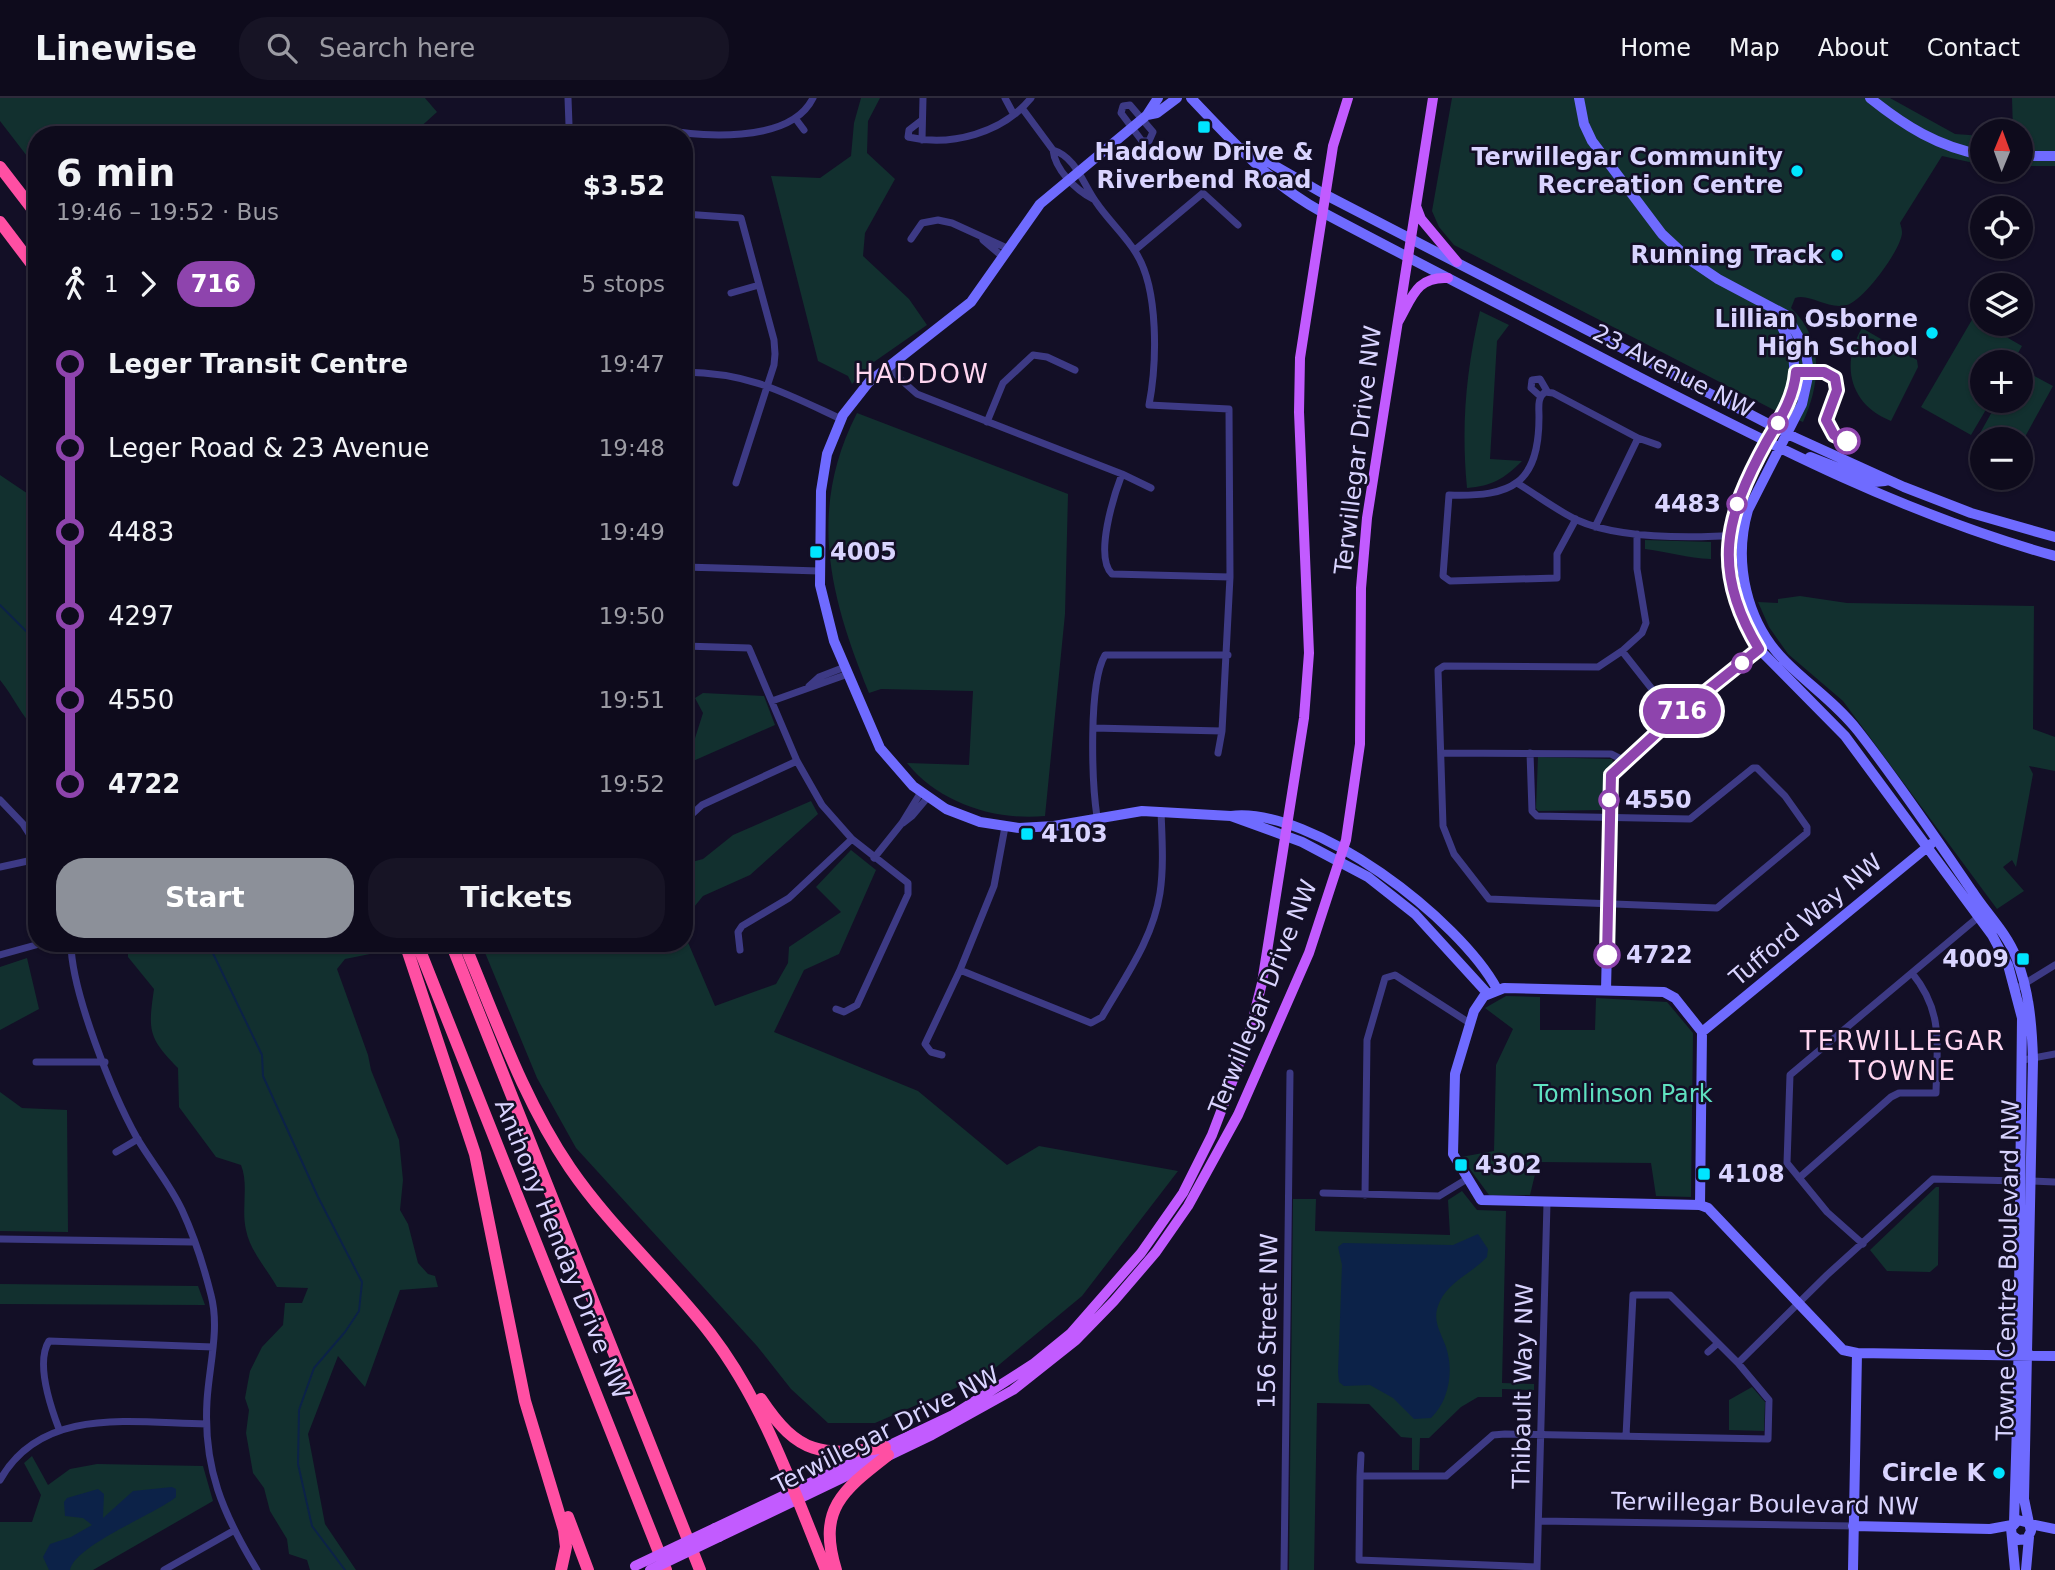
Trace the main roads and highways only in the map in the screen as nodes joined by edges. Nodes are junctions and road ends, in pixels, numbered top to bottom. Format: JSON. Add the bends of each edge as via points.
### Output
{"nodes":[{"id":1,"x":1348,"y":98,"type":"edge"},
{"id":2,"x":1433,"y":98,"type":"edge"},
{"id":3,"x":0,"y":167,"type":"edge"},
{"id":4,"x":1415,"y":198,"type":"junction"},
{"id":5,"x":28,"y":203,"type":"edge"},
{"id":6,"x":0,"y":222,"type":"edge"},
{"id":7,"x":28,"y":259,"type":"edge"},
{"id":8,"x":1457,"y":262,"type":"road end"},
{"id":9,"x":1448,"y":278,"type":"road end"},
{"id":10,"x":1395,"y":328,"type":"junction"},
{"id":11,"x":408,"y":952,"type":"edge"},
{"id":12,"x":421,"y":952,"type":"edge"},
{"id":13,"x":455,"y":952,"type":"edge"},
{"id":14,"x":468,"y":952,"type":"edge"},
{"id":15,"x":747,"y":1388,"type":"junction"},
{"id":16,"x":538,"y":1442,"type":"junction"},
{"id":17,"x":887,"y":1451,"type":"junction"},
{"id":18,"x":796,"y":1495,"type":"junction"},
{"id":19,"x":717,"y":1533,"type":"junction"},
{"id":20,"x":631,"y":1568,"type":"edge"},
{"id":21,"x":561,"y":1570,"type":"edge"},
{"id":22,"x":589,"y":1570,"type":"edge"},
{"id":23,"x":650,"y":1570,"type":"edge"},
{"id":24,"x":666,"y":1570,"type":"edge"},
{"id":25,"x":700,"y":1570,"type":"edge"},
{"id":26,"x":826,"y":1570,"type":"edge"},
{"id":27,"x":836,"y":1570,"type":"edge"}],
"edges":[{"from":1,"to":17,"type":"main road","name":"Terwillegar Drive NW","via":[[1324,194],[1300,358],[1309,653],[1304,718],[1262,983],[1247,1043],[1208,1144],[1171,1212],[1112,1287],[1061,1341],[982,1398]]},
{"from":2,"to":4,"type":"main road","name":"Terwillegar Drive NW"},
{"from":3,"to":5,"type":"highway"},
{"from":4,"to":8,"type":"main road","via":[[1418,214]]},
{"from":4,"to":10,"type":"main road","name":"Terwillegar Drive NW"},
{"from":6,"to":7,"type":"highway"},
{"from":9,"to":10,"type":"main road","via":[[1423,281]]},
{"from":10,"to":17,"type":"main road","name":"Terwillegar Drive NW","via":[[1367,518],[1361,588],[1360,744],[1352,816],[1309,953],[1238,1115],[1199,1188],[1156,1252],[1105,1311],[1044,1367],[976,1412]]},
{"from":11,"to":16,"type":"highway","via":[[475,1154],[510,1339]]},
{"from":12,"to":24,"type":"highway","name":"Anthony Henday Drive NW"},
{"from":13,"to":25,"type":"highway","name":"Anthony Henday Drive NW"},
{"from":14,"to":15,"type":"highway","via":[[528,1095],[569,1167],[710,1332]]},
{"from":15,"to":17,"type":"highway","via":[[794,1440],[814,1450]]},
{"from":15,"to":18,"type":"highway"},
{"from":16,"to":21,"type":"highway","via":[[564,1530]]},
{"from":16,"to":22,"type":"highway"},
{"from":17,"to":18,"type":"main road","name":"Terwillegar Drive NW"},
{"from":17,"to":27,"type":"highway","via":[[835,1505],[828,1536]]},
{"from":18,"to":19,"type":"main road","name":"Terwillegar Drive NW"},
{"from":18,"to":26,"type":"highway"},
{"from":19,"to":20,"type":"main road","name":"Terwillegar Drive NW","bridge":true},
{"from":19,"to":23,"type":"main road","name":"Terwillegar Drive NW","bridge":true}]}
